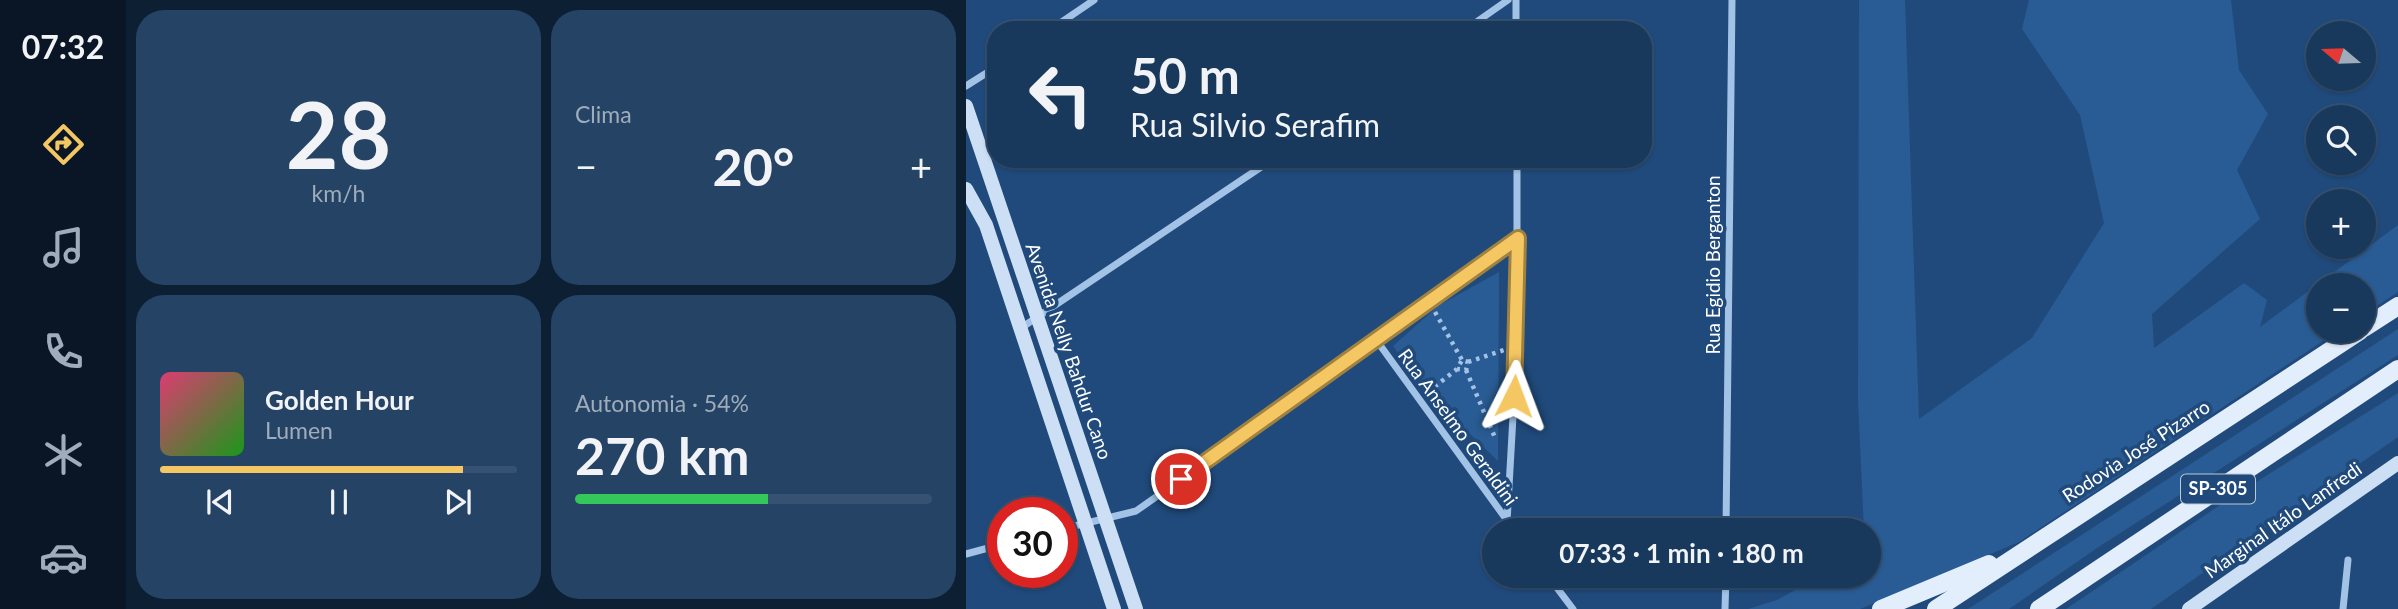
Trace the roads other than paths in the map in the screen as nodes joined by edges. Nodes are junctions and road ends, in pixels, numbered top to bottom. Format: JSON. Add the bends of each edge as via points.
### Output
{"nodes":[{"id":1,"x":1094,"y":0,"type":"edge"},
{"id":2,"x":1508,"y":0,"type":"edge"},
{"id":3,"x":1516,"y":0,"type":"edge"},
{"id":4,"x":1732,"y":0,"type":"edge"},
{"id":5,"x":1063,"y":21,"type":"edge"},
{"id":6,"x":1478,"y":21,"type":"edge"},
{"id":7,"x":1516,"y":21,"type":"edge"},
{"id":8,"x":987,"y":73,"type":"edge"},
{"id":9,"x":966,"y":86,"type":"edge"},
{"id":10,"x":966,"y":106,"type":"edge"},
{"id":11,"x":987,"y":168,"type":"edge"},
{"id":12,"x":987,"y":168,"type":"edge"},
{"id":13,"x":1260,"y":168,"type":"edge"},
{"id":14,"x":1517,"y":168,"type":"edge"},
{"id":15,"x":966,"y":189,"type":"edge"},
{"id":16,"x":1518,"y":238,"type":"junction"},
{"id":17,"x":2398,"y":306,"type":"edge"},
{"id":18,"x":1038,"y":318,"type":"junction"},
{"id":19,"x":2376,"y":320,"type":"edge"},
{"id":20,"x":1020,"y":329,"type":"junction"},
{"id":21,"x":1377,"y":341,"type":"junction"},
{"id":22,"x":2342,"y":343,"type":"edge"},
{"id":23,"x":2398,"y":369,"type":"edge"},
{"id":24,"x":2398,"y":463,"type":"edge"},
{"id":25,"x":1504,"y":518,"type":"edge"},
{"id":26,"x":1507,"y":518,"type":"edge"},
{"id":27,"x":1726,"y":518,"type":"edge"},
{"id":28,"x":1107,"y":520,"type":"junction"},
{"id":29,"x":1085,"y":526,"type":"junction"},
{"id":30,"x":1078,"y":527,"type":"edge"},
{"id":31,"x":987,"y":548,"type":"edge"},
{"id":32,"x":2018,"y":553,"type":"junction"},
{"id":33,"x":966,"y":554,"type":"edge"},
{"id":34,"x":2348,"y":560,"type":"dead end"},
{"id":35,"x":1557,"y":588,"type":"edge"},
{"id":36,"x":1726,"y":588,"type":"edge"},
{"id":37,"x":1114,"y":609,"type":"edge"},
{"id":38,"x":1136,"y":609,"type":"edge"},
{"id":39,"x":1573,"y":609,"type":"edge"},
{"id":40,"x":1725,"y":609,"type":"edge"},
{"id":41,"x":1881,"y":609,"type":"edge"},
{"id":42,"x":1936,"y":609,"type":"edge"},
{"id":43,"x":2039,"y":609,"type":"edge"},
{"id":44,"x":2189,"y":609,"type":"edge"},
{"id":45,"x":2346,"y":609,"type":"edge"}],
"edges":[{"from":1,"to":5,"type":"street"},
{"from":2,"to":6,"type":"street"},
{"from":3,"to":7,"type":"street"},
{"from":4,"to":27,"type":"street","name":"Rua Egidio Berganton"},
{"from":8,"to":9,"type":"street"},
{"from":10,"to":12,"type":"main road","name":"Avenida Nelly Bahdur Cano"},
{"from":11,"to":18,"type":"main road","name":"Avenida Nelly Bahdur Cano"},
{"from":13,"to":18,"type":"street"},
{"from":14,"to":16,"type":"street"},
{"from":15,"to":20,"type":"main road","name":"Avenida Nelly Bahdur Cano","via":[[977,204]]},
{"from":16,"to":21,"type":"street"},
{"from":16,"to":26,"type":"street"},
{"from":17,"to":19,"type":"main road"},
{"from":18,"to":20,"type":"street"},
{"from":18,"to":28,"type":"main road","name":"Avenida Nelly Bahdur Cano"},
{"from":20,"to":29,"type":"main road","name":"Avenida Nelly Bahdur Cano"},
{"from":21,"to":25,"type":"street","name":"Rua Anselmo Geraldini"},
{"from":21,"to":28,"type":"street","via":[[1136,511]]},
{"from":22,"to":32,"type":"main road","name":"Rodovia José Pizarro"},
{"from":23,"to":43,"type":"main road","number":"SP-305"},
{"from":24,"to":44,"type":"main road","name":"Marginal Itálo Lanfredi"},
{"from":28,"to":29,"type":"street"},
{"from":28,"to":38,"type":"main road","name":"Avenida Nelly Bahdur Cano"},
{"from":29,"to":30,"type":"street"},
{"from":29,"to":37,"type":"main road","name":"Avenida Nelly Bahdur Cano"},
{"from":31,"to":33,"type":"street"},
{"from":32,"to":41,"type":"main road"},
{"from":32,"to":42,"type":"main road","name":"Rodovia José Pizarro"},
{"from":34,"to":45,"type":"street"},
{"from":35,"to":39,"type":"street"},
{"from":36,"to":40,"type":"street"}]}
